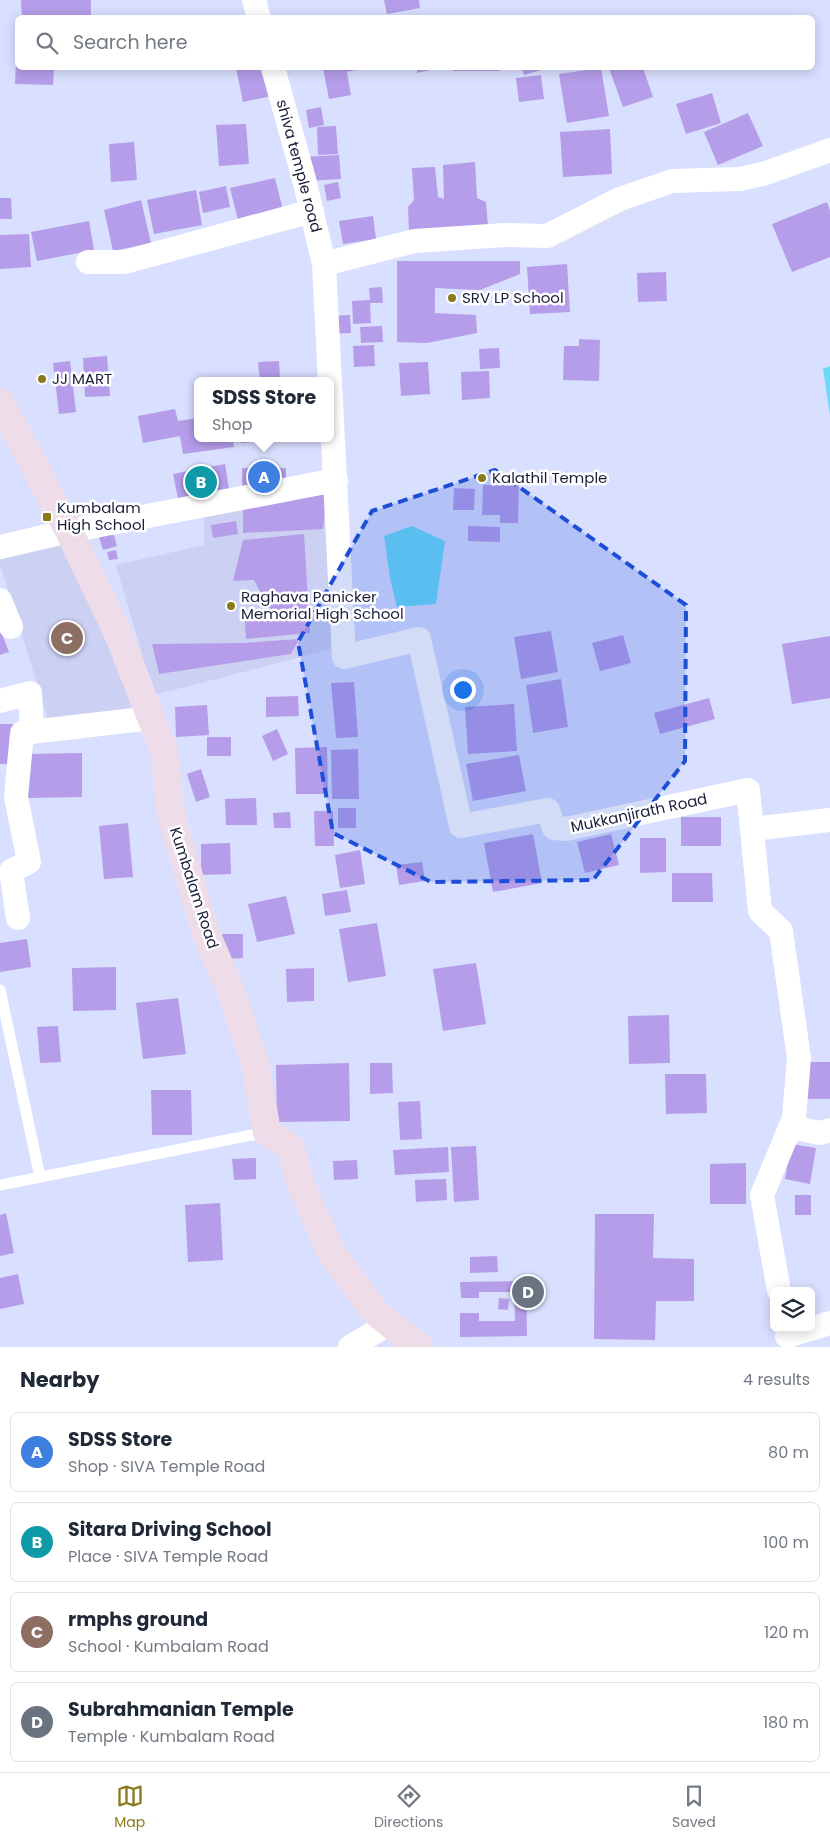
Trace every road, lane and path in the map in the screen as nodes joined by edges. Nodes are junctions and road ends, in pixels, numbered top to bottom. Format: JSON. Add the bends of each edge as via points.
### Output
{"nodes":[{"id":1,"x":254,"y":0,"type":"edge"},
{"id":2,"x":258,"y":15,"type":"edge"},
{"id":3,"x":274,"y":70,"type":"edge"},
{"id":4,"x":830,"y":150,"type":"edge"},
{"id":5,"x":312,"y":211,"type":"junction"},
{"id":6,"x":88,"y":262,"type":"dead end"},
{"id":7,"x":324,"y":264,"type":"junction"},
{"id":8,"x":330,"y":377,"type":"edge"},
{"id":9,"x":0,"y":402,"type":"edge"},
{"id":10,"x":334,"y":442,"type":"edge"},
{"id":11,"x":336,"y":480,"type":"junction"},
{"id":12,"x":69,"y":531,"type":"junction"},
{"id":13,"x":0,"y":547,"type":"edge"},
{"id":14,"x":0,"y":701,"type":"edge"},
{"id":15,"x":152,"y":718,"type":"junction"},
{"id":16,"x":32,"y":732,"type":"junction"},
{"id":17,"x":830,"y":820,"type":"edge"},
{"id":18,"x":752,"y":829,"type":"junction"},
{"id":19,"x":18,"y":918,"type":"dead end"},
{"id":20,"x":0,"y":990,"type":"edge"},
{"id":21,"x":790,"y":1127,"type":"junction"},
{"id":22,"x":830,"y":1130,"type":"edge"},
{"id":23,"x":267,"y":1132,"type":"junction"},
{"id":24,"x":40,"y":1177,"type":"junction"},
{"id":25,"x":0,"y":1185,"type":"edge"},
{"id":26,"x":778,"y":1287,"type":"edge"},
{"id":27,"x":390,"y":1324,"type":"junction"},
{"id":28,"x":830,"y":1324,"type":"edge"},
{"id":29,"x":785,"y":1337,"type":"edge"},
{"id":30,"x":350,"y":1347,"type":"edge"},
{"id":31,"x":419,"y":1347,"type":"edge"}],
"edges":[{"from":1,"to":2,"type":"street"},
{"from":3,"to":5,"type":"street","name":"shiva temple road"},
{"from":4,"to":7,"type":"street","via":[[740,179],[672,181],[620,199],[546,236],[504,235],[415,241]]},
{"from":5,"to":6,"type":"street","via":[[125,262]]},
{"from":5,"to":7,"type":"street","name":"shiva temple road"},
{"from":7,"to":8,"type":"street","name":"shiva temple road"},
{"from":9,"to":12,"type":"main road","name":"Kumbalam Road"},
{"from":10,"to":11,"type":"street","name":"shiva temple road"},
{"from":11,"to":12,"type":"street"},
{"from":11,"to":18,"type":"street","name":"Mukkanjirath Road","via":[[344,657],[419,639],[461,826],[548,810],[554,828],[566,829],[748,790]]},
{"from":12,"to":13,"type":"street"},
{"from":12,"to":15,"type":"main road","name":"Kumbalam Road","via":[[120,636]]},
{"from":14,"to":16,"type":"street","via":[[30,693]]},
{"from":15,"to":16,"type":"street"},
{"from":15,"to":23,"type":"main road","name":"Kumbalam Road","via":[[164,751],[171,814],[205,931],[229,987],[255,1063]]},
{"from":16,"to":19,"type":"street","via":[[22,733],[16,797],[29,862],[11,871]]},
{"from":17,"to":18,"type":"street"},
{"from":18,"to":21,"type":"street","name":"Mukkanjirath Road","via":[[760,911],[781,931],[800,1058],[794,1118]]},
{"from":20,"to":24,"type":"lane"},
{"from":21,"to":22,"type":"street","via":[[820,1133]]},
{"from":21,"to":26,"type":"street","name":"Mukkanjirath Road","via":[[762,1195]]},
{"from":23,"to":24,"type":"lane"},
{"from":23,"to":27,"type":"main road","via":[[290,1148],[301,1185],[332,1252],[374,1311]]},
{"from":24,"to":25,"type":"lane"},
{"from":27,"to":30,"type":"street"},
{"from":27,"to":31,"type":"main road"},
{"from":28,"to":29,"type":"street"}]}
